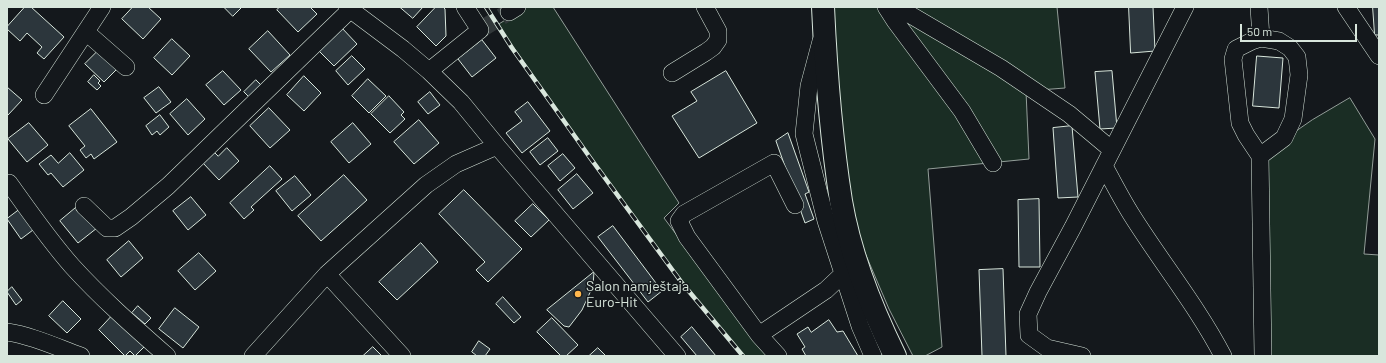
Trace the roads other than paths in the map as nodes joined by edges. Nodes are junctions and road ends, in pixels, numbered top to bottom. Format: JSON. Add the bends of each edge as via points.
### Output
{"nodes":[{"id":1,"x":102,"y":7,"type":"edge"},
{"id":2,"x":465,"y":7,"type":"edge"},
{"id":3,"x":705,"y":7,"type":"edge"},
{"id":4,"x":823,"y":7,"type":"edge"},
{"id":5,"x":886,"y":7,"type":"edge"},
{"id":6,"x":897,"y":7,"type":"edge"},
{"id":7,"x":1185,"y":7,"type":"edge"},
{"id":8,"x":1259,"y":7,"type":"edge"},
{"id":9,"x":1346,"y":7,"type":"edge"},
{"id":10,"x":348,"y":8,"type":"edge"},
{"id":11,"x":824,"y":29,"type":"junction"},
{"id":12,"x":86,"y":32,"type":"junction"},
{"id":13,"x":1261,"y":38,"type":"junction"},
{"id":14,"x":1379,"y":56,"type":"edge"},
{"id":15,"x":126,"y":67,"type":"dead end"},
{"id":16,"x":429,"y":71,"type":"junction"},
{"id":17,"x":672,"y":73,"type":"dead end"},
{"id":18,"x":44,"y":95,"type":"dead end"},
{"id":19,"x":497,"y":146,"type":"junction"},
{"id":20,"x":1112,"y":150,"type":"junction"},
{"id":21,"x":1260,"y":156,"type":"junction"},
{"id":22,"x":993,"y":162,"type":"dead end"},
{"id":23,"x":1104,"y":166,"type":"junction"},
{"id":24,"x":9,"y":183,"type":"dead end"},
{"id":25,"x":795,"y":205,"type":"dead end"},
{"id":26,"x":84,"y":206,"type":"dead end"},
{"id":27,"x":327,"y":274,"type":"junction"},
{"id":28,"x":846,"y":282,"type":"junction"},
{"id":29,"x":7,"y":332,"type":"edge"},
{"id":30,"x":759,"y":334,"type":"junction"},
{"id":31,"x":77,"y":355,"type":"edge"},
{"id":32,"x":167,"y":356,"type":"edge"},
{"id":33,"x":253,"y":356,"type":"edge"},
{"id":34,"x":402,"y":356,"type":"edge"},
{"id":35,"x":678,"y":356,"type":"edge"},
{"id":36,"x":778,"y":356,"type":"edge"},
{"id":37,"x":872,"y":356,"type":"edge"},
{"id":38,"x":894,"y":356,"type":"edge"},
{"id":39,"x":1082,"y":356,"type":"edge"},
{"id":40,"x":1223,"y":356,"type":"edge"},
{"id":41,"x":1263,"y":356,"type":"edge"}],
"edges":[{"from":1,"to":12,"type":"street"},
{"from":2,"to":16,"type":"street","via":[[480,30]]},
{"from":3,"to":17,"type":"street","via":[[718,31],[718,40],[714,47]]},
{"from":4,"to":11,"type":"main road"},
{"from":5,"to":22,"type":"street","via":[[962,111]]},
{"from":6,"to":20,"type":"street","via":[[1001,68],[1069,114]]},
{"from":7,"to":20,"type":"street"},
{"from":8,"to":13,"type":"street"},
{"from":9,"to":14,"type":"street"},
{"from":10,"to":16,"type":"street"},
{"from":10,"to":26,"type":"street","via":[[168,186],[131,217],[116,228],[107,228]]},
{"from":11,"to":28,"type":"street","via":[[809,86],[804,134],[826,221]]},
{"from":11,"to":38,"type":"main road","via":[[830,114],[842,201],[853,250]]},
{"from":12,"to":15,"type":"street"},
{"from":12,"to":18,"type":"street"},
{"from":13,"to":21,"type":"street","via":[[1236,49],[1233,59],[1240,123]]},
{"from":13,"to":21,"type":"street","via":[[1279,41],[1290,48],[1297,57],[1298,75],[1293,119],[1287,132],[1284,138]]},
{"from":16,"to":19,"type":"street","via":[[460,102]]},
{"from":19,"to":27,"type":"street","via":[[456,164],[426,185]]},
{"from":19,"to":35,"type":"street"},
{"from":20,"to":23,"type":"street"},
{"from":21,"to":41,"type":"street"},
{"from":23,"to":39,"type":"street","via":[[1028,314],[1029,335],[1047,348]]},
{"from":23,"to":40,"type":"street","via":[[1131,214],[1183,290]]},
{"from":24,"to":32,"type":"street","via":[[71,265],[128,322]]},
{"from":25,"to":30,"type":"street","via":[[774,163],[684,214],[678,221],[687,238]]},
{"from":27,"to":33,"type":"street"},
{"from":27,"to":34,"type":"street"},
{"from":28,"to":30,"type":"street","via":[[826,290]]},
{"from":28,"to":37,"type":"street"},
{"from":29,"to":31,"type":"street","via":[[44,341]]},
{"from":30,"to":36,"type":"street"}]}
